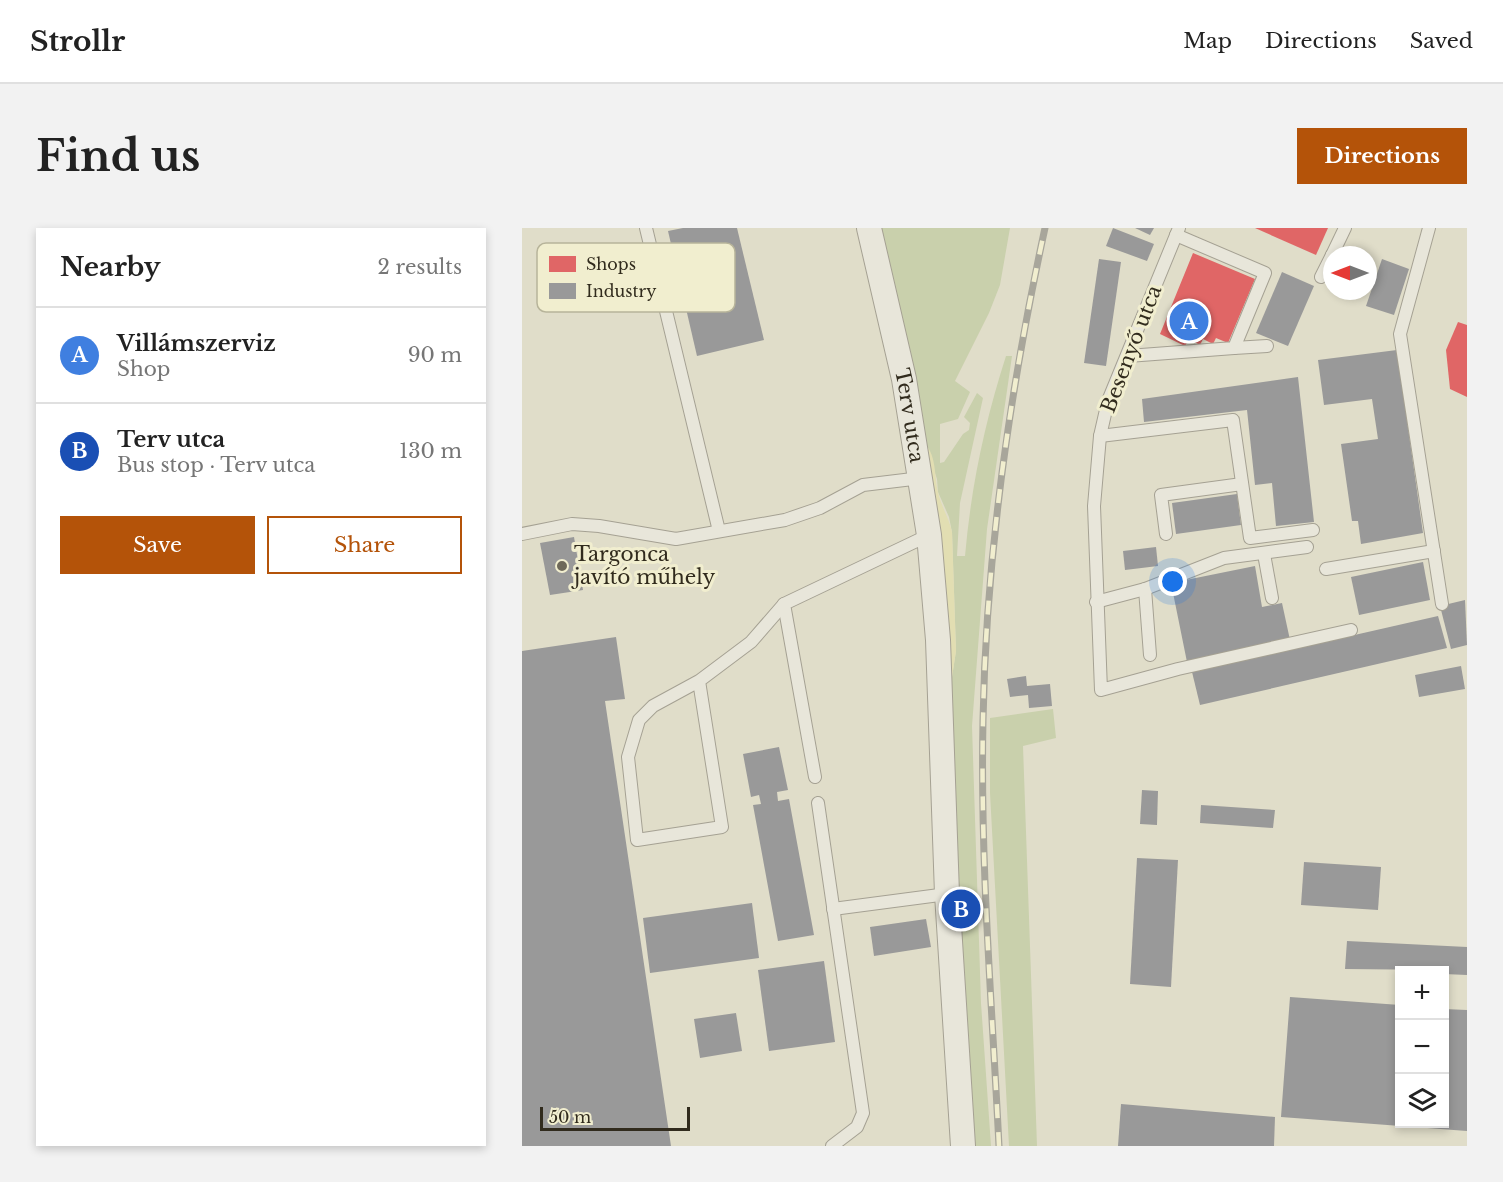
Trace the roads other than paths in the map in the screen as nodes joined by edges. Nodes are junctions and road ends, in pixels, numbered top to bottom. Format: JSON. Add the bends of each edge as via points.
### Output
{"nodes":[{"id":1,"x":646,"y":228,"type":"edge"},
{"id":2,"x":869,"y":228,"type":"edge"},
{"id":3,"x":1345,"y":228,"type":"edge"},
{"id":4,"x":1429,"y":228,"type":"edge"},
{"id":5,"x":1178,"y":231,"type":"edge"},
{"id":6,"x":650,"y":243,"type":"edge"},
{"id":7,"x":1336,"y":246,"type":"edge"},
{"id":8,"x":1323,"y":274,"type":"edge"},
{"id":9,"x":1321,"y":278,"type":"dead end"},
{"id":10,"x":666,"y":312,"type":"edge"},
{"id":11,"x":1267,"y":346,"type":"dead end"},
{"id":12,"x":1234,"y":348,"type":"junction"},
{"id":13,"x":1128,"y":356,"type":"junction"},
{"id":14,"x":1100,"y":436,"type":"junction"},
{"id":15,"x":921,"y":478,"type":"junction"},
{"id":16,"x":1242,"y":484,"type":"junction"},
{"id":17,"x":1313,"y":530,"type":"dead end"},
{"id":18,"x":718,"y":531,"type":"junction"},
{"id":19,"x":522,"y":534,"type":"edge"},
{"id":20,"x":1166,"y":534,"type":"dead end"},
{"id":21,"x":929,"y":535,"type":"junction"},
{"id":22,"x":1307,"y":547,"type":"dead end"},
{"id":23,"x":1434,"y":551,"type":"junction"},
{"id":24,"x":1264,"y":554,"type":"junction"},
{"id":25,"x":1326,"y":570,"type":"dead end"},
{"id":26,"x":1145,"y":589,"type":"junction"},
{"id":27,"x":1272,"y":598,"type":"dead end"},
{"id":28,"x":1096,"y":602,"type":"junction"},
{"id":29,"x":784,"y":604,"type":"junction"},
{"id":30,"x":1442,"y":604,"type":"dead end"},
{"id":31,"x":1351,"y":630,"type":"dead end"},
{"id":32,"x":1150,"y":655,"type":"dead end"},
{"id":33,"x":699,"y":681,"type":"junction"},
{"id":34,"x":815,"y":777,"type":"dead end"},
{"id":35,"x":818,"y":802,"type":"dead end"},
{"id":36,"x":948,"y":894,"type":"junction"},
{"id":37,"x":833,"y":909,"type":"junction"},
{"id":38,"x":832,"y":1146,"type":"edge"},
{"id":39,"x":963,"y":1146,"type":"edge"}],
"edges":[{"from":1,"to":6,"type":"lane"},
{"from":2,"to":15,"type":"street","name":"Terv utca","via":[[904,379]]},
{"from":3,"to":7,"type":"lane"},
{"from":4,"to":23,"type":"lane","via":[[1400,334]]},
{"from":5,"to":12,"type":"lane","via":[[1265,273]]},
{"from":5,"to":13,"type":"lane","name":"Besenyő utca"},
{"from":8,"to":9,"type":"lane"},
{"from":10,"to":18,"type":"lane"},
{"from":11,"to":12,"type":"lane"},
{"from":12,"to":13,"type":"lane"},
{"from":13,"to":14,"type":"lane","name":"Besenyő utca","via":[[1108,401]]},
{"from":14,"to":16,"type":"lane","via":[[1233,420]]},
{"from":14,"to":28,"type":"lane","name":"Besenyő utca","via":[[1094,506]]},
{"from":15,"to":18,"type":"lane","via":[[863,485],[805,514]]},
{"from":15,"to":21,"type":"street","name":"Terv utca"},
{"from":16,"to":17,"type":"lane","via":[[1250,538]]},
{"from":16,"to":20,"type":"lane","via":[[1161,495]]},
{"from":18,"to":19,"type":"lane","via":[[676,539],[572,524]]},
{"from":21,"to":29,"type":"lane"},
{"from":21,"to":36,"type":"street","name":"Terv utca","via":[[938,640]]},
{"from":22,"to":24,"type":"lane"},
{"from":23,"to":25,"type":"lane"},
{"from":23,"to":30,"type":"lane"},
{"from":24,"to":26,"type":"lane","via":[[1224,558]]},
{"from":24,"to":27,"type":"lane"},
{"from":26,"to":28,"type":"lane"},
{"from":26,"to":32,"type":"lane"},
{"from":28,"to":31,"type":"lane","name":"Besenyő utca","via":[[1101,690]]},
{"from":29,"to":33,"type":"lane","via":[[751,642]]},
{"from":29,"to":34,"type":"lane"},
{"from":33,"to":33,"type":"lane","via":[[722,827],[637,840],[628,773],[634,732],[645,712]]},
{"from":35,"to":37,"type":"lane"},
{"from":36,"to":37,"type":"lane"},
{"from":36,"to":39,"type":"street","name":"Terv utca"},
{"from":37,"to":38,"type":"lane","via":[[863,1113],[857,1127]]}]}
